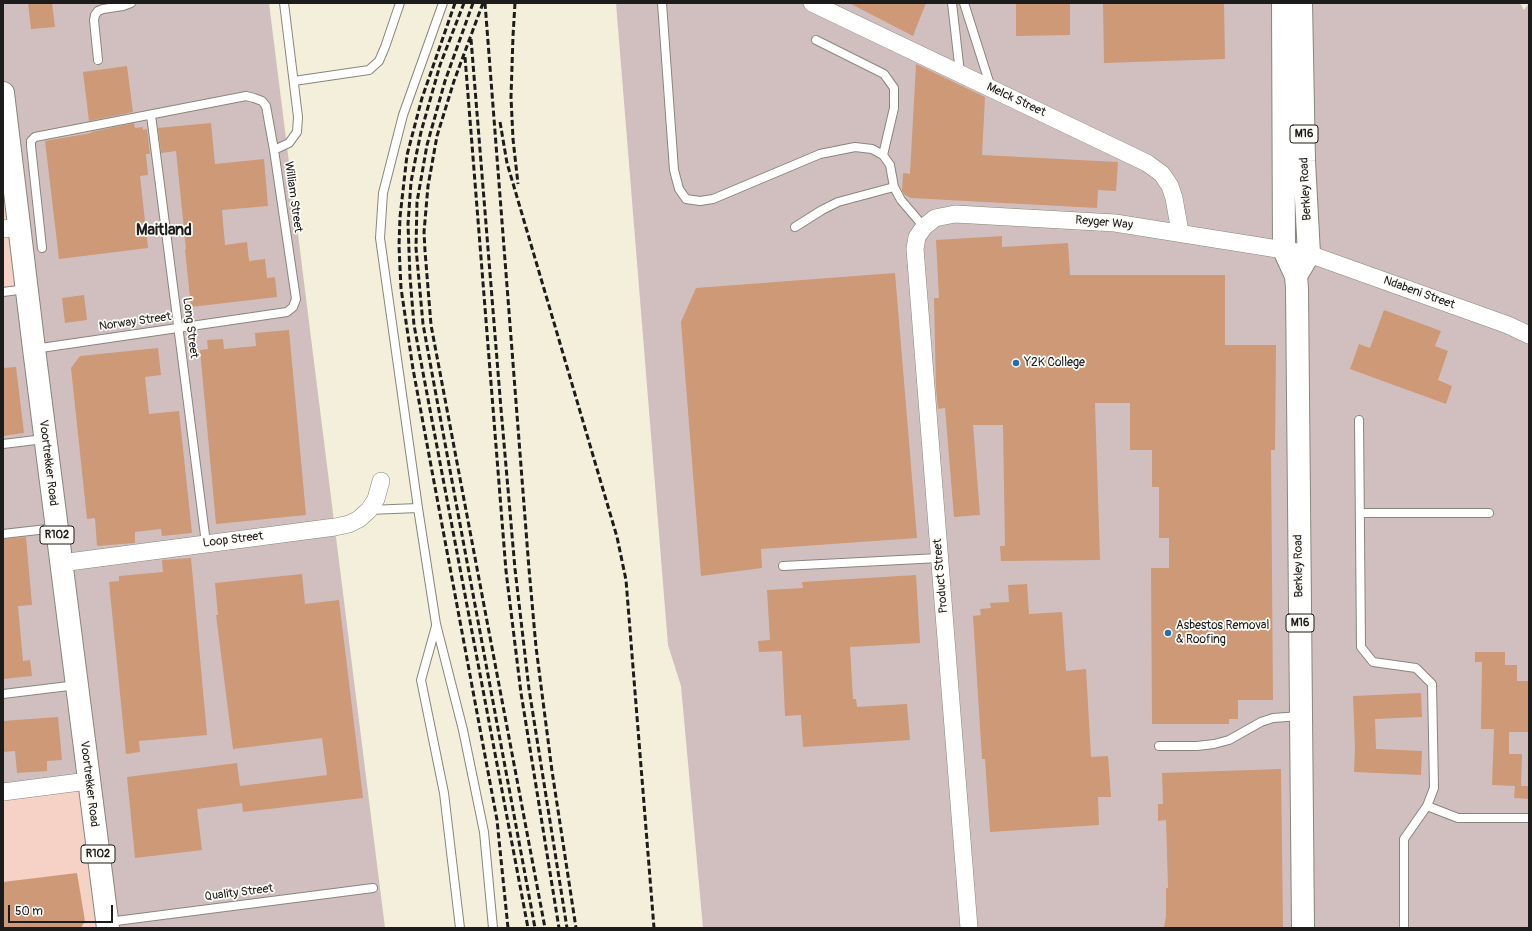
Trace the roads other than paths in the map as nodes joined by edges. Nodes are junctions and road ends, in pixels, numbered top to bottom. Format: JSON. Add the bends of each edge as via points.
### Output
{"nodes":[{"id":1,"x":131,"y":3,"type":"edge"},
{"id":2,"x":284,"y":3,"type":"edge"},
{"id":3,"x":400,"y":3,"type":"edge"},
{"id":4,"x":443,"y":3,"type":"edge"},
{"id":5,"x":662,"y":3,"type":"edge"},
{"id":6,"x":812,"y":3,"type":"edge"},
{"id":7,"x":952,"y":3,"type":"edge"},
{"id":8,"x":964,"y":3,"type":"edge"},
{"id":9,"x":1283,"y":3,"type":"edge"},
{"id":10,"x":1301,"y":3,"type":"edge"},
{"id":11,"x":816,"y":40,"type":"dead end"},
{"id":12,"x":98,"y":60,"type":"dead end"},
{"id":13,"x":1293,"y":72,"type":"junction"},
{"id":14,"x":960,"y":74,"type":"junction"},
{"id":15,"x":294,"y":81,"type":"junction"},
{"id":16,"x":991,"y":89,"type":"junction"},
{"id":17,"x":3,"y":97,"type":"edge"},
{"id":18,"x":151,"y":115,"type":"junction"},
{"id":19,"x":274,"y":150,"type":"junction"},
{"id":20,"x":883,"y":155,"type":"junction"},
{"id":21,"x":894,"y":187,"type":"junction"},
{"id":22,"x":795,"y":227,"type":"dead end"},
{"id":23,"x":924,"y":227,"type":"junction"},
{"id":24,"x":11,"y":228,"type":"edge"},
{"id":25,"x":1180,"y":232,"type":"junction"},
{"id":26,"x":42,"y":248,"type":"dead end"},
{"id":27,"x":1284,"y":250,"type":"junction"},
{"id":28,"x":1309,"y":254,"type":"junction"},
{"id":29,"x":1296,"y":276,"type":"junction"},
{"id":30,"x":26,"y":289,"type":"junction"},
{"id":31,"x":3,"y":292,"type":"edge"},
{"id":32,"x":287,"y":312,"type":"joint"},
{"id":33,"x":179,"y":328,"type":"junction"},
{"id":34,"x":1529,"y":335,"type":"edge"},
{"id":35,"x":34,"y":349,"type":"junction"},
{"id":36,"x":1359,"y":420,"type":"dead end"},
{"id":37,"x":45,"y":439,"type":"junction"},
{"id":38,"x":3,"y":444,"type":"edge"},
{"id":39,"x":381,"y":481,"type":"dead end"},
{"id":40,"x":418,"y":508,"type":"junction"},
{"id":41,"x":369,"y":510,"type":"junction"},
{"id":42,"x":1360,"y":513,"type":"junction"},
{"id":43,"x":1489,"y":513,"type":"dead end"},
{"id":44,"x":56,"y":528,"type":"junction"},
{"id":45,"x":3,"y":534,"type":"edge"},
{"id":46,"x":206,"y":543,"type":"junction"},
{"id":47,"x":939,"y":558,"type":"junction"},
{"id":48,"x":61,"y":563,"type":"junction"},
{"id":49,"x":783,"y":566,"type":"dead end"},
{"id":50,"x":436,"y":624,"type":"junction"},
{"id":51,"x":78,"y":685,"type":"junction"},
{"id":52,"x":3,"y":694,"type":"edge"},
{"id":53,"x":1301,"y":716,"type":"junction"},
{"id":54,"x":1159,"y":746,"type":"dead end"},
{"id":55,"x":88,"y":781,"type":"junction"},
{"id":56,"x":3,"y":792,"type":"edge"},
{"id":57,"x":1427,"y":806,"type":"junction"},
{"id":58,"x":1529,"y":818,"type":"edge"},
{"id":59,"x":373,"y":888,"type":"dead end"},
{"id":60,"x":130,"y":924,"type":"edge"},
{"id":61,"x":108,"y":925,"type":"edge"},
{"id":62,"x":460,"y":928,"type":"edge"},
{"id":63,"x":493,"y":928,"type":"edge"},
{"id":64,"x":969,"y":928,"type":"edge"},
{"id":65,"x":1303,"y":928,"type":"edge"},
{"id":66,"x":1404,"y":928,"type":"edge"}],
"edges":[{"from":1,"to":12,"type":"lane","via":[[103,9],[95,15]]},
{"from":2,"to":15,"type":"lane"},
{"from":3,"to":15,"type":"lane","via":[[379,61],[369,70]]},
{"from":4,"to":40,"type":"lane","via":[[403,115],[383,193],[380,238]]},
{"from":5,"to":20,"type":"lane","via":[[674,170],[686,199],[713,199],[820,154],[855,147],[872,149]]},
{"from":6,"to":14,"type":"street","name":"Melck Street"},
{"from":7,"to":14,"type":"lane"},
{"from":8,"to":16,"type":"lane"},
{"from":9,"to":13,"type":"main road","name":"Berkley Road","number":"M16"},
{"from":10,"to":13,"type":"main road","name":"Berkley Road","number":"M16"},
{"from":11,"to":20,"type":"lane","via":[[884,74],[894,88],[894,108]]},
{"from":13,"to":27,"type":"main road","name":"Berkley Road","number":"M16"},
{"from":13,"to":28,"type":"main road","name":"Berkley Road","number":"M16","via":[[1304,161]]},
{"from":14,"to":16,"type":"street","name":"Melck Street"},
{"from":15,"to":19,"type":"lane","via":[[297,132],[289,143]]},
{"from":16,"to":25,"type":"street","name":"Melck Street","via":[[1147,164],[1162,174],[1174,198]]},
{"from":17,"to":24,"type":"main road","name":"Voortrekker Road","number":"R102"},
{"from":18,"to":19,"type":"lane","name":"William Street","via":[[246,96],[254,98],[266,106]]},
{"from":18,"to":26,"type":"lane","via":[[35,136],[31,146]]},
{"from":18,"to":33,"type":"lane","name":"Long Street"},
{"from":19,"to":32,"type":"lane","name":"William Street","via":[[296,299],[293,307]]},
{"from":20,"to":21,"type":"lane","via":[[890,165]]},
{"from":21,"to":22,"type":"lane","via":[[838,202]]},
{"from":21,"to":23,"type":"lane","via":[[901,200]]},
{"from":23,"to":25,"type":"street","name":"Reyger Way","via":[[935,218],[955,214],[1115,223]]},
{"from":23,"to":47,"type":"street","name":"Product Street","via":[[915,249]]},
{"from":24,"to":30,"type":"main road","name":"Voortrekker Road","number":"R102"},
{"from":25,"to":27,"type":"street","name":"Reyger Way"},
{"from":27,"to":28,"type":"street","name":"Ndabeni Street"},
{"from":27,"to":29,"type":"main road","name":"Berkley Road","number":"M16"},
{"from":28,"to":29,"type":"main road"},
{"from":28,"to":34,"type":"street","name":"Ndabeni Street","via":[[1508,325]]},
{"from":29,"to":53,"type":"main road","name":"Berkley Road","number":"M16"},
{"from":30,"to":31,"type":"lane"},
{"from":30,"to":35,"type":"main road","name":"Voortrekker Road","number":"R102"},
{"from":32,"to":33,"type":"lane","name":"Norway Street"},
{"from":33,"to":35,"type":"lane","name":"Norway Street"},
{"from":33,"to":46,"type":"lane","name":"Long Street"},
{"from":35,"to":37,"type":"main road","name":"Voortrekker Road","number":"R102"},
{"from":36,"to":42,"type":"lane"},
{"from":37,"to":38,"type":"lane"},
{"from":37,"to":44,"type":"main road","name":"Voortrekker Road","number":"R102"},
{"from":39,"to":41,"type":"street","name":"Loop Street","via":[[376,499]]},
{"from":40,"to":41,"type":"lane"},
{"from":40,"to":50,"type":"lane"},
{"from":41,"to":46,"type":"street","name":"Loop Street","via":[[349,524],[335,527]]},
{"from":42,"to":43,"type":"lane"},
{"from":42,"to":57,"type":"lane","via":[[1361,647],[1374,662],[1416,668],[1432,684],[1434,788]]},
{"from":44,"to":45,"type":"lane"},
{"from":44,"to":48,"type":"main road","name":"Voortrekker Road","number":"R102"},
{"from":46,"to":48,"type":"street","name":"Loop Street"},
{"from":47,"to":49,"type":"lane"},
{"from":47,"to":64,"type":"street","name":"Product Street"},
{"from":48,"to":51,"type":"main road","name":"Voortrekker Road","number":"R102"},
{"from":50,"to":62,"type":"lane","via":[[421,680],[444,793]]},
{"from":50,"to":63,"type":"lane","via":[[463,730],[484,832]]},
{"from":51,"to":52,"type":"lane"},
{"from":51,"to":55,"type":"main road","name":"Voortrekker Road","number":"R102"},
{"from":53,"to":54,"type":"lane","via":[[1273,718],[1229,740],[1214,744]]},
{"from":53,"to":65,"type":"main road","name":"Berkley Road","number":"M16"},
{"from":55,"to":56,"type":"street"},
{"from":55,"to":61,"type":"main road","name":"Voortrekker Road","number":"R102"},
{"from":57,"to":58,"type":"lane","via":[[1458,818]]},
{"from":57,"to":66,"type":"lane","via":[[1404,839]]},
{"from":59,"to":60,"type":"lane","name":"Quality Street"},
{"from":60,"to":61,"type":"lane","name":"Quality Street"}]}
